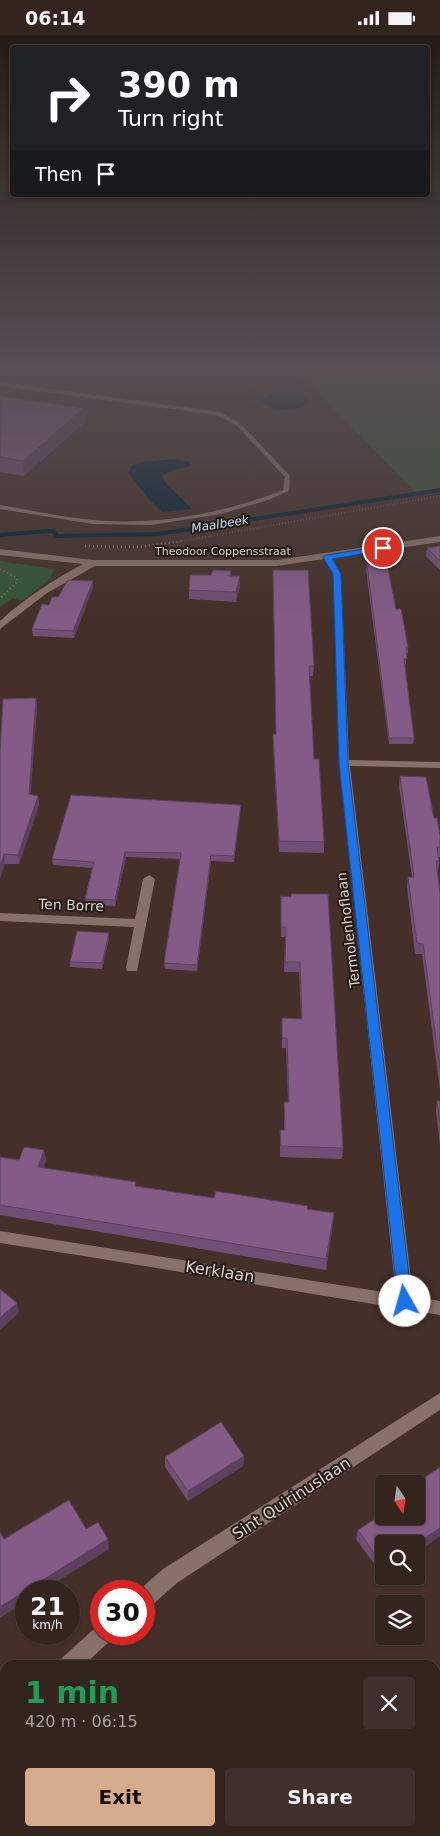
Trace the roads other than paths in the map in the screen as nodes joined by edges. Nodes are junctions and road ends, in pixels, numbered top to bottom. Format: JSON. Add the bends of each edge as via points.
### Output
{"nodes":[{"id":1,"x":262,"y":449,"type":"edge"},
{"id":2,"x":0,"y":507,"type":"edge"},
{"id":3,"x":440,"y":539,"type":"edge"},
{"id":4,"x":2,"y":553,"type":"edge"},
{"id":5,"x":327,"y":557,"type":"junction"},
{"id":6,"x":93,"y":563,"type":"junction"},
{"id":7,"x":0,"y":626,"type":"edge"},
{"id":8,"x":344,"y":763,"type":"junction"},
{"id":9,"x":440,"y":765,"type":"edge"},
{"id":10,"x":149,"y":879,"type":"dead end"},
{"id":11,"x":0,"y":917,"type":"edge"},
{"id":12,"x":141,"y":923,"type":"junction"},
{"id":13,"x":132,"y":968,"type":"dead end"},
{"id":14,"x":0,"y":1237,"type":"edge"},
{"id":15,"x":405,"y":1301,"type":"junction"},
{"id":16,"x":440,"y":1308,"type":"edge"},
{"id":17,"x":440,"y":1401,"type":"edge"},
{"id":18,"x":155,"y":1590,"type":"edge"},
{"id":19,"x":91,"y":1645,"type":"edge"},
{"id":20,"x":74,"y":1660,"type":"edge"}],
"edges":[{"from":1,"to":2,"type":"lane","via":[[288,477],[286,491],[224,513],[152,522],[99,522]]},
{"from":3,"to":5,"type":"street","name":"Theodoor Coppensstraat"},
{"from":4,"to":6,"type":"street","name":"Theodoor Coppensstraat"},
{"from":5,"to":6,"type":"street","name":"Theodoor Coppensstraat","via":[[277,563]]},
{"from":5,"to":8,"type":"street","name":"Termolenhoflaan","via":[[337,574]]},
{"from":6,"to":7,"type":"street","name":"Theodoor Coppensstraat","via":[[64,578]]},
{"from":8,"to":9,"type":"street"},
{"from":8,"to":15,"type":"street","name":"Termolenhoflaan"},
{"from":10,"to":12,"type":"street"},
{"from":11,"to":12,"type":"street","name":"Ten Borre"},
{"from":12,"to":13,"type":"street"},
{"from":14,"to":15,"type":"street","name":"Kerklaan"},
{"from":15,"to":16,"type":"street","name":"Kerklaan"},
{"from":17,"to":18,"type":"street","name":"Sint Quirinuslaan"},
{"from":19,"to":20,"type":"street"}]}
